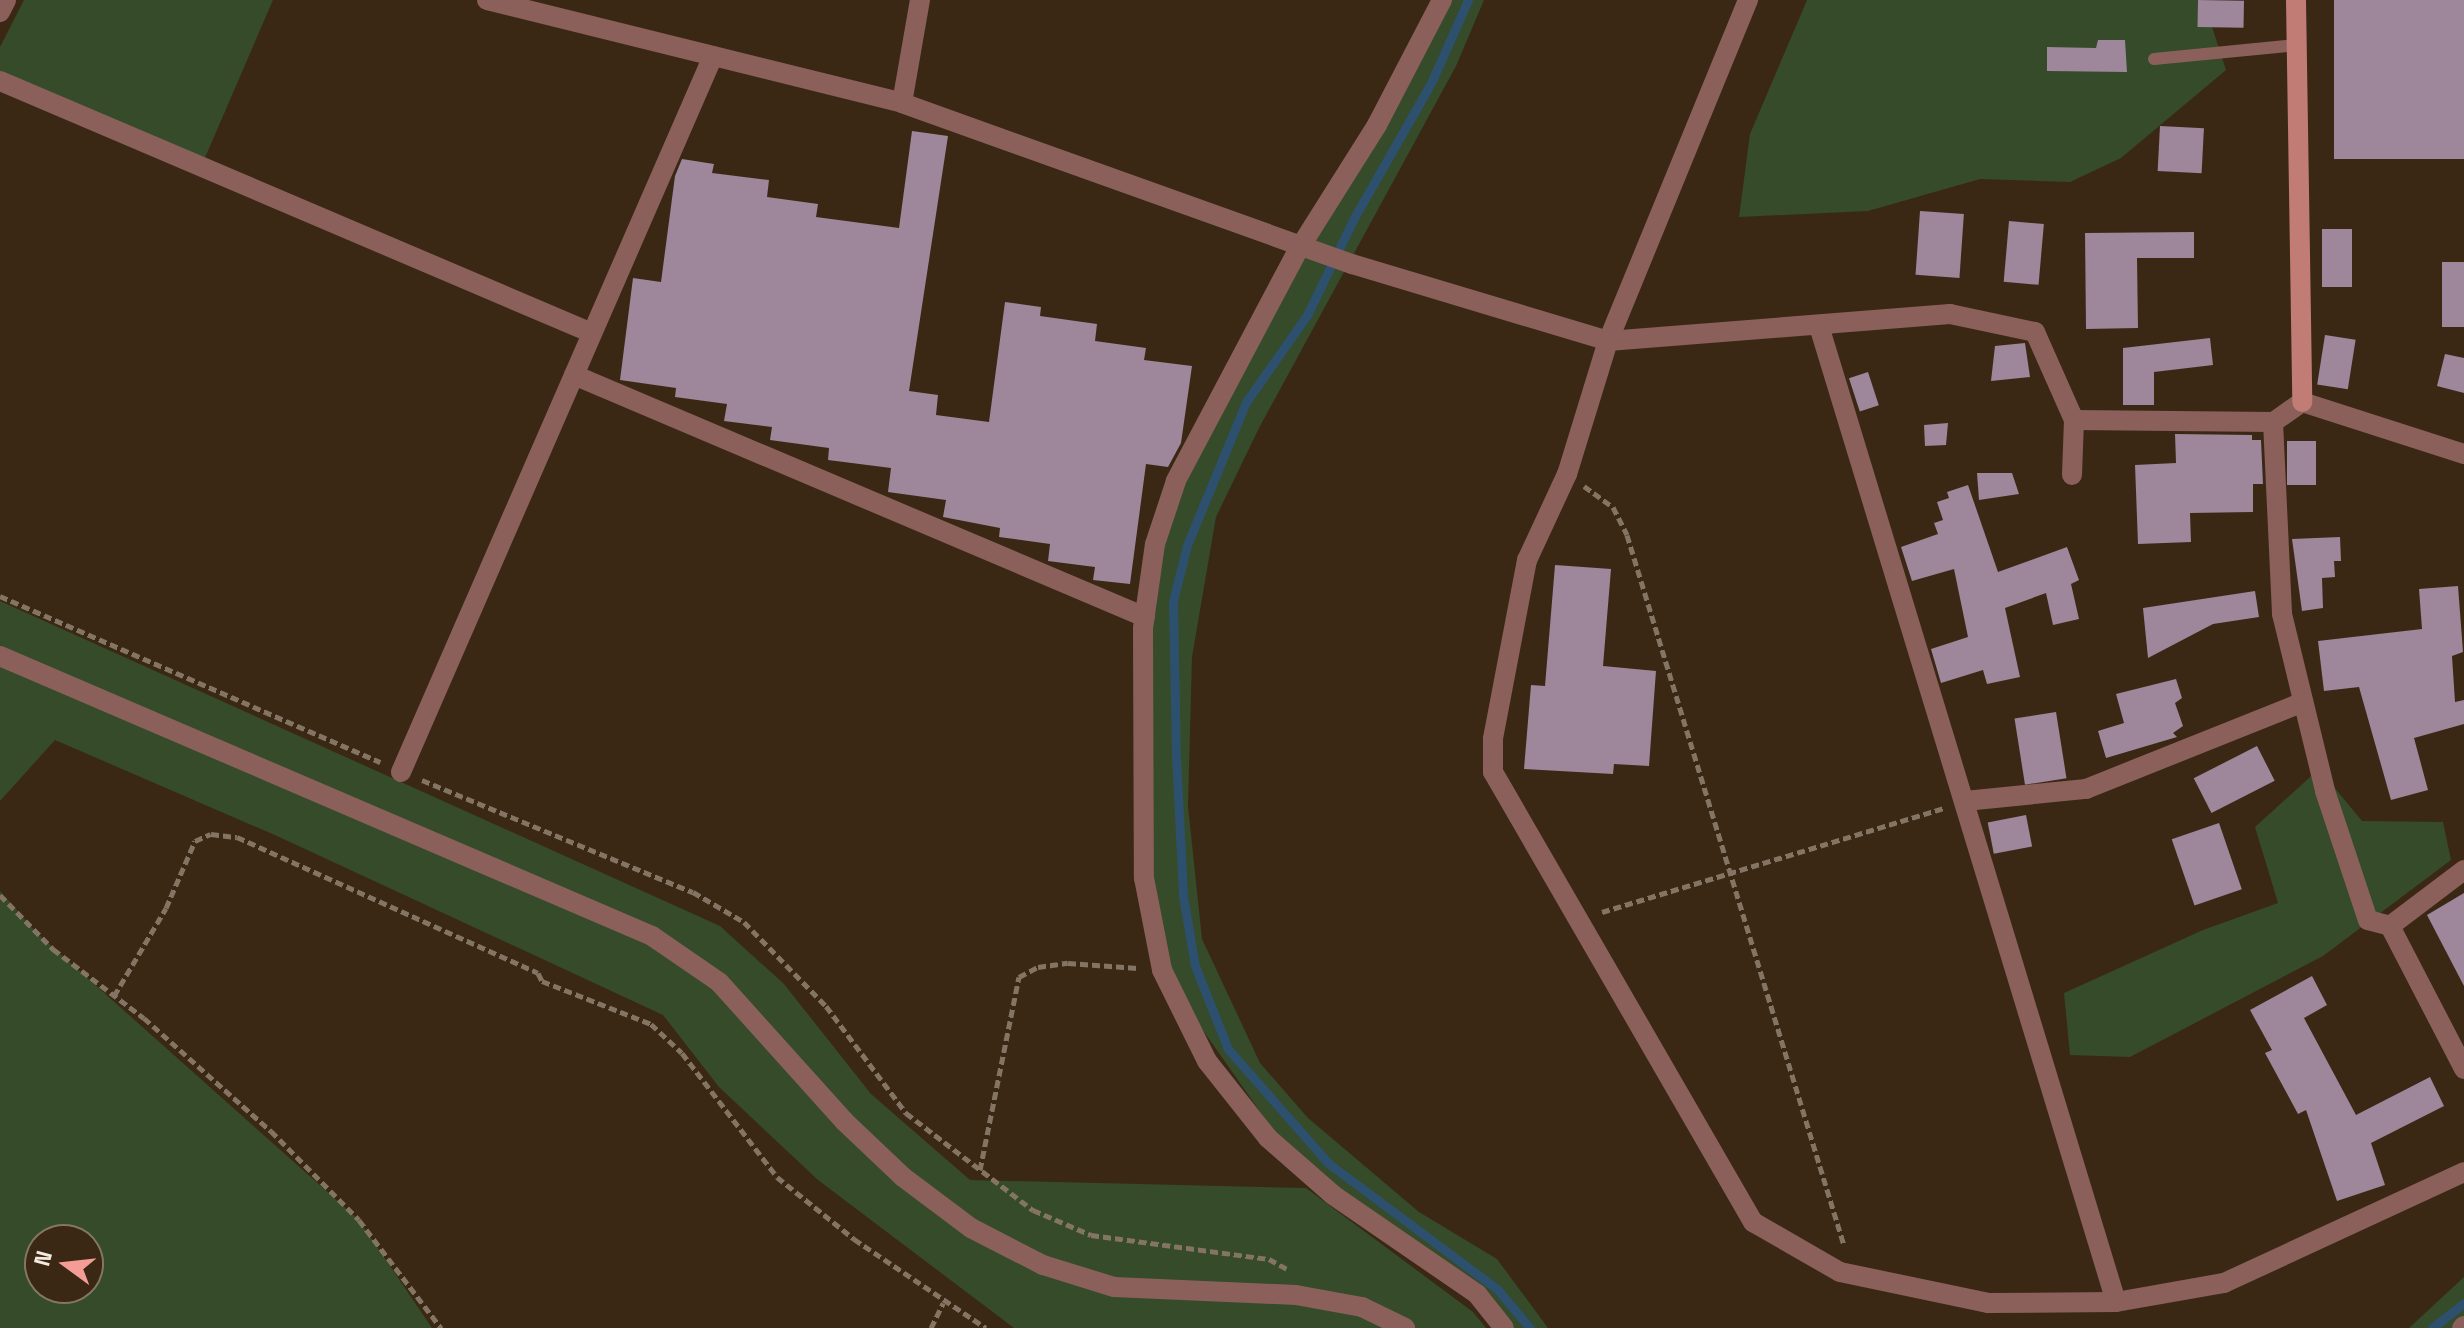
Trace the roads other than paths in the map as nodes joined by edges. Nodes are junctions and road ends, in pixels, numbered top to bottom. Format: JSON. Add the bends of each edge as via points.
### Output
{"nodes":[{"id":1,"x":6,"y":0,"type":"edge"},
{"id":2,"x":487,"y":0,"type":"edge"},
{"id":3,"x":920,"y":0,"type":"edge"},
{"id":4,"x":1442,"y":0,"type":"edge"},
{"id":5,"x":1748,"y":0,"type":"edge"},
{"id":6,"x":2296,"y":0,"type":"edge"},
{"id":7,"x":0,"y":12,"type":"edge"},
{"id":8,"x":2297,"y":45,"type":"junction"},
{"id":9,"x":713,"y":56,"type":"junction"},
{"id":10,"x":2154,"y":59,"type":"dead end"},
{"id":11,"x":0,"y":81,"type":"edge"},
{"id":12,"x":902,"y":103,"type":"junction"},
{"id":13,"x":1304,"y":246,"type":"junction"},
{"id":14,"x":1819,"y":326,"type":"junction"},
{"id":15,"x":592,"y":333,"type":"junction"},
{"id":16,"x":1608,"y":341,"type":"junction"},
{"id":17,"x":574,"y":375,"type":"junction"},
{"id":18,"x":2302,"y":402,"type":"junction"},
{"id":19,"x":2074,"y":420,"type":"junction"},
{"id":20,"x":2273,"y":422,"type":"junction"},
{"id":21,"x":2464,"y":454,"type":"edge"},
{"id":22,"x":2072,"y":475,"type":"dead end"},
{"id":23,"x":1145,"y":617,"type":"junction"},
{"id":24,"x":0,"y":656,"type":"edge"},
{"id":25,"x":2303,"y":702,"type":"junction"},
{"id":26,"x":401,"y":772,"type":"dead end"},
{"id":27,"x":1965,"y":801,"type":"junction"},
{"id":28,"x":2464,"y":870,"type":"edge"},
{"id":29,"x":2390,"y":926,"type":"junction"},
{"id":30,"x":2464,"y":1069,"type":"edge"},
{"id":31,"x":2464,"y":1172,"type":"edge"},
{"id":32,"x":2116,"y":1302,"type":"junction"},
{"id":33,"x":1405,"y":1328,"type":"edge"},
{"id":34,"x":1504,"y":1328,"type":"edge"}],
"edges":[{"from":1,"to":7,"type":"street"},
{"from":2,"to":9,"type":"street"},
{"from":3,"to":12,"type":"street"},
{"from":4,"to":13,"type":"street","via":[[1377,125]]},
{"from":5,"to":16,"type":"street"},
{"from":6,"to":8,"type":"street"},
{"from":8,"to":10,"type":"lane"},
{"from":8,"to":18,"type":"street"},
{"from":9,"to":12,"type":"street"},
{"from":9,"to":15,"type":"street"},
{"from":11,"to":15,"type":"street"},
{"from":12,"to":13,"type":"street"},
{"from":13,"to":16,"type":"street"},
{"from":13,"to":23,"type":"street","via":[[1176,481],[1155,544]]},
{"from":14,"to":16,"type":"street"},
{"from":14,"to":19,"type":"street","via":[[1950,314],[2035,332]]},
{"from":14,"to":27,"type":"street"},
{"from":15,"to":17,"type":"street"},
{"from":16,"to":32,"type":"street","via":[[1567,474],[1527,560],[1493,739],[1493,772],[1753,1222],[1840,1272],[1988,1303]]},
{"from":17,"to":23,"type":"street"},
{"from":17,"to":26,"type":"street"},
{"from":18,"to":20,"type":"street"},
{"from":18,"to":21,"type":"street"},
{"from":19,"to":20,"type":"street"},
{"from":19,"to":22,"type":"street"},
{"from":20,"to":25,"type":"street","via":[[2282,614]]},
{"from":23,"to":34,"type":"street","via":[[1144,878],[1162,970],[1207,1061],[1268,1138],[1333,1195],[1477,1294]]},
{"from":24,"to":33,"type":"street","via":[[652,936],[719,982],[844,1121],[903,1177],[971,1228],[1043,1265],[1114,1287],[1296,1295],[1337,1302],[1362,1307]]},
{"from":25,"to":27,"type":"street","via":[[2086,789]]},
{"from":25,"to":29,"type":"street","via":[[2325,791],[2368,920]]},
{"from":27,"to":32,"type":"street"},
{"from":28,"to":29,"type":"street"},
{"from":29,"to":30,"type":"street"},
{"from":31,"to":32,"type":"street","via":[[2224,1283]]}]}
